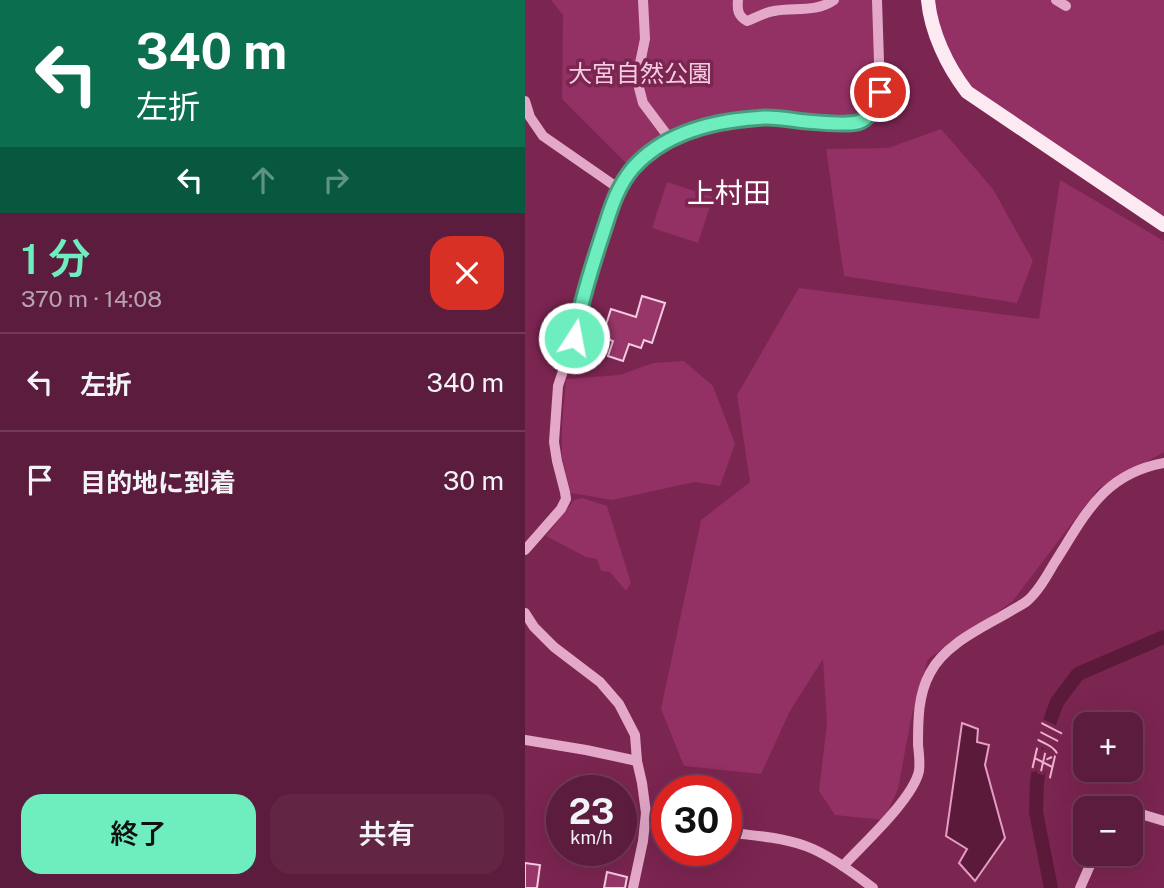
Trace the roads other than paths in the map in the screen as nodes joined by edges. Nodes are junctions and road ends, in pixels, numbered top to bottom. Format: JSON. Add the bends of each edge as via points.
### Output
{"nodes":[{"id":1,"x":643,"y":0,"type":"edge"},
{"id":2,"x":738,"y":0,"type":"edge"},
{"id":3,"x":834,"y":0,"type":"edge"},
{"id":4,"x":877,"y":0,"type":"edge"},
{"id":5,"x":928,"y":0,"type":"edge"},
{"id":6,"x":525,"y":101,"type":"edge"},
{"id":7,"x":670,"y":139,"type":"junction"},
{"id":8,"x":618,"y":188,"type":"junction"},
{"id":9,"x":1164,"y":225,"type":"edge"},
{"id":10,"x":1164,"y":463,"type":"edge"},
{"id":11,"x":525,"y":550,"type":"edge"},
{"id":12,"x":525,"y":613,"type":"edge"},
{"id":13,"x":525,"y":740,"type":"edge"},
{"id":14,"x":637,"y":761,"type":"junction"},
{"id":15,"x":646,"y":813,"type":"junction"},
{"id":16,"x":651,"y":815,"type":"edge"},
{"id":17,"x":1143,"y":815,"type":"edge"},
{"id":18,"x":1164,"y":821,"type":"edge"},
{"id":19,"x":742,"y":834,"type":"edge"},
{"id":20,"x":843,"y":866,"type":"junction"},
{"id":21,"x":1090,"y":866,"type":"edge"},
{"id":22,"x":633,"y":888,"type":"edge"},
{"id":23,"x":873,"y":888,"type":"edge"},
{"id":24,"x":1080,"y":888,"type":"edge"}],
"edges":[{"from":1,"to":7,"type":"street","via":[[645,39],[638,84],[643,103]]},
{"from":2,"to":3,"type":"street","via":[[740,17],[747,21],[773,11],[826,6]]},
{"from":4,"to":7,"type":"street","via":[[880,92],[874,107],[859,122],[761,117],[713,124]]},
{"from":5,"to":9,"type":"main road","via":[[937,36],[967,92]]},
{"from":6,"to":8,"type":"street","via":[[543,136]]},
{"from":7,"to":8,"type":"street","via":[[643,158]]},
{"from":8,"to":11,"type":"street","via":[[558,386],[554,442],[566,499]]},
{"from":10,"to":20,"type":"street","via":[[1125,476],[1106,489],[1089,507],[1027,601],[958,643],[930,672],[920,702],[919,770],[914,785]]},
{"from":12,"to":14,"type":"street","via":[[554,647],[600,682],[619,704],[635,735]]},
{"from":13,"to":14,"type":"street"},
{"from":14,"to":15,"type":"street"},
{"from":15,"to":16,"type":"street"},
{"from":15,"to":22,"type":"street"},
{"from":17,"to":18,"type":"street"},
{"from":19,"to":20,"type":"street","via":[[813,849]]},
{"from":20,"to":23,"type":"street"},
{"from":21,"to":24,"type":"street"}]}
